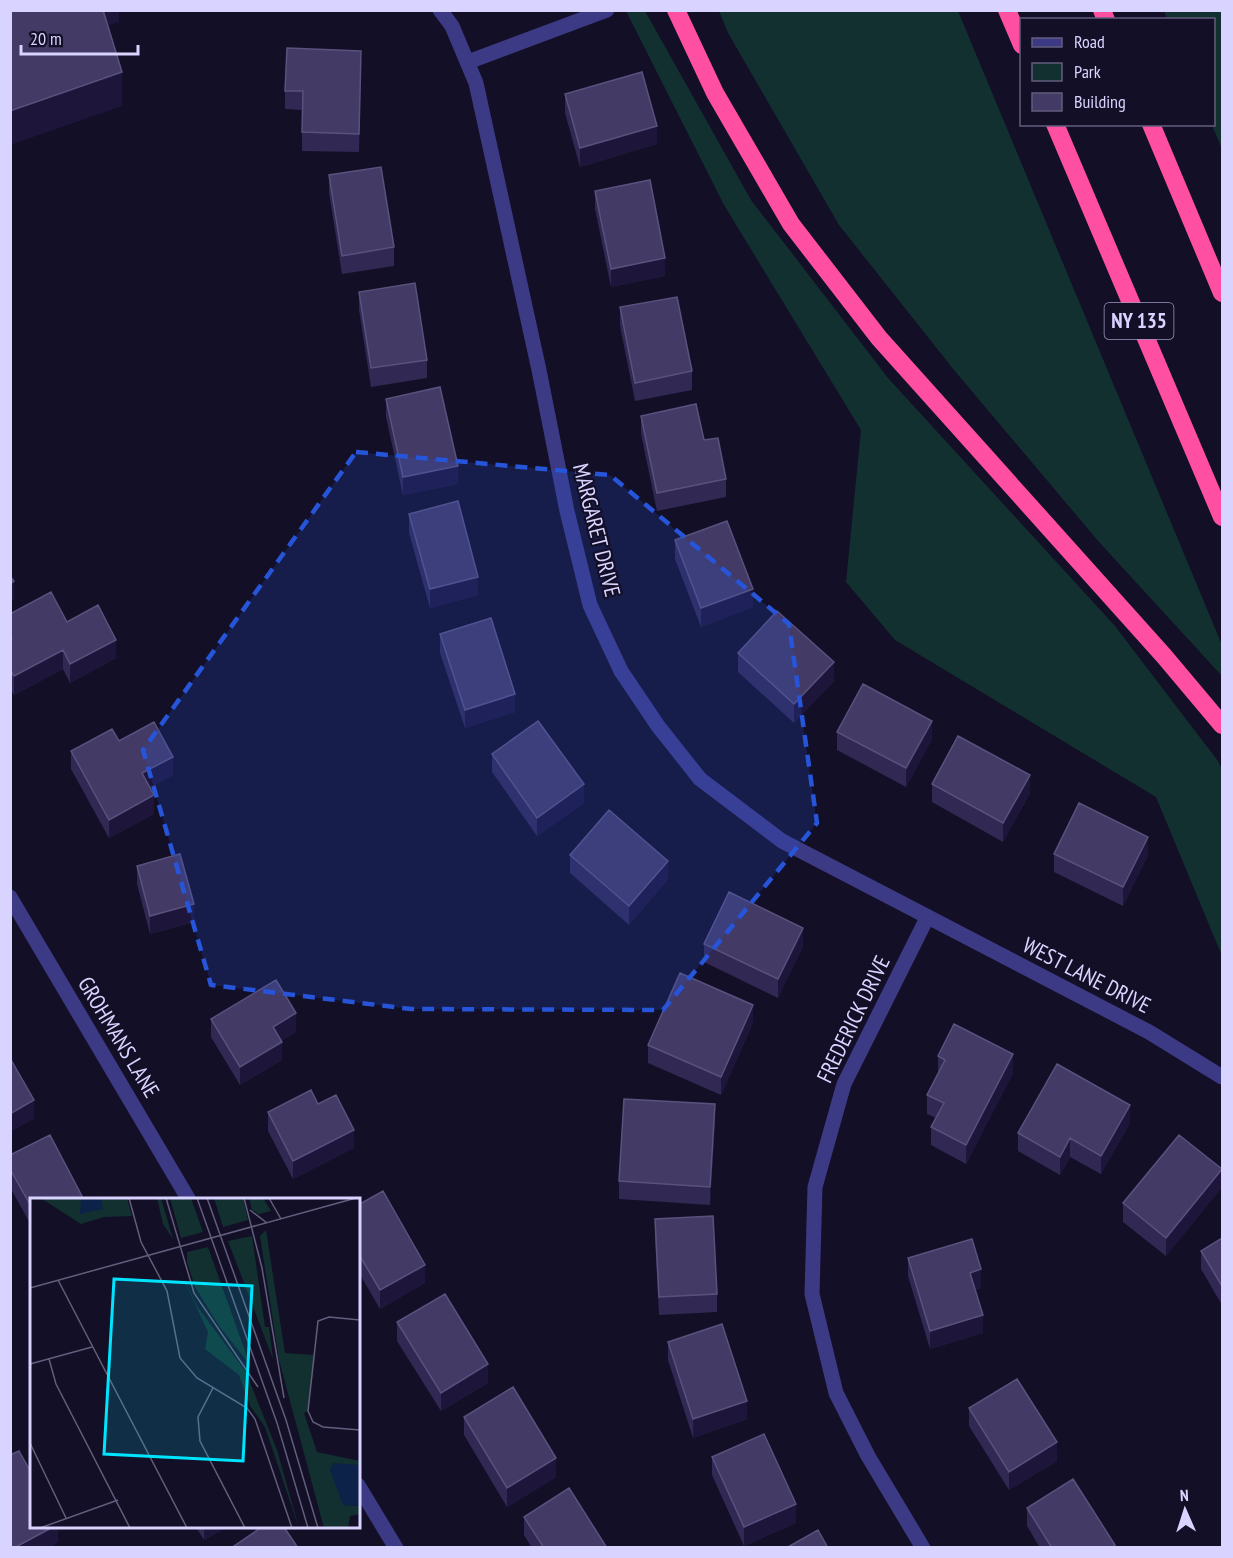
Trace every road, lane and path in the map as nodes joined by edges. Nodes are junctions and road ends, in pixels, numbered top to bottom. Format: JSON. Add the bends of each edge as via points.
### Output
{"nodes":[{"id":1,"x":441,"y":10,"type":"edge"},
{"id":2,"x":607,"y":10,"type":"edge"},
{"id":3,"x":676,"y":10,"type":"edge"},
{"id":4,"x":1007,"y":10,"type":"edge"},
{"id":5,"x":1020,"y":40,"type":"edge"},
{"id":6,"x":468,"y":62,"type":"junction"},
{"id":7,"x":1056,"y":126,"type":"edge"},
{"id":8,"x":1152,"y":126,"type":"edge"},
{"id":9,"x":1222,"y":293,"type":"edge"},
{"id":10,"x":1222,"y":517,"type":"edge"},
{"id":11,"x":1222,"y":725,"type":"edge"},
{"id":12,"x":10,"y":897,"type":"edge"},
{"id":13,"x":927,"y":918,"type":"junction"},
{"id":14,"x":1222,"y":1077,"type":"edge"},
{"id":15,"x":188,"y":1198,"type":"edge"},
{"id":16,"x":360,"y":1488,"type":"edge"},
{"id":17,"x":396,"y":1548,"type":"edge"},
{"id":18,"x":923,"y":1548,"type":"edge"}],
"edges":[{"from":1,"to":6,"type":"street","name":"MARGARET DRIVE"},
{"from":2,"to":6,"type":"street"},
{"from":3,"to":11,"type":"highway","via":[[715,93],[790,224],[879,338]]},
{"from":4,"to":5,"type":"highway"},
{"from":6,"to":13,"type":"street","name":"MARGARET DRIVE","via":[[476,83],[590,605],[621,671],[657,726],[700,779],[782,841]]},
{"from":7,"to":10,"type":"highway","number":"NY 135"},
{"from":8,"to":9,"type":"highway"},
{"from":12,"to":15,"type":"street","name":"GROHMANS LANE"},
{"from":13,"to":14,"type":"street","name":"WEST LANE DRIVE","via":[[1149,1032]]},
{"from":13,"to":18,"type":"street","name":"FREDERICK DRIVE","via":[[843,1083],[815,1186],[813,1294],[837,1393],[868,1456]]},
{"from":16,"to":17,"type":"street"}]}
